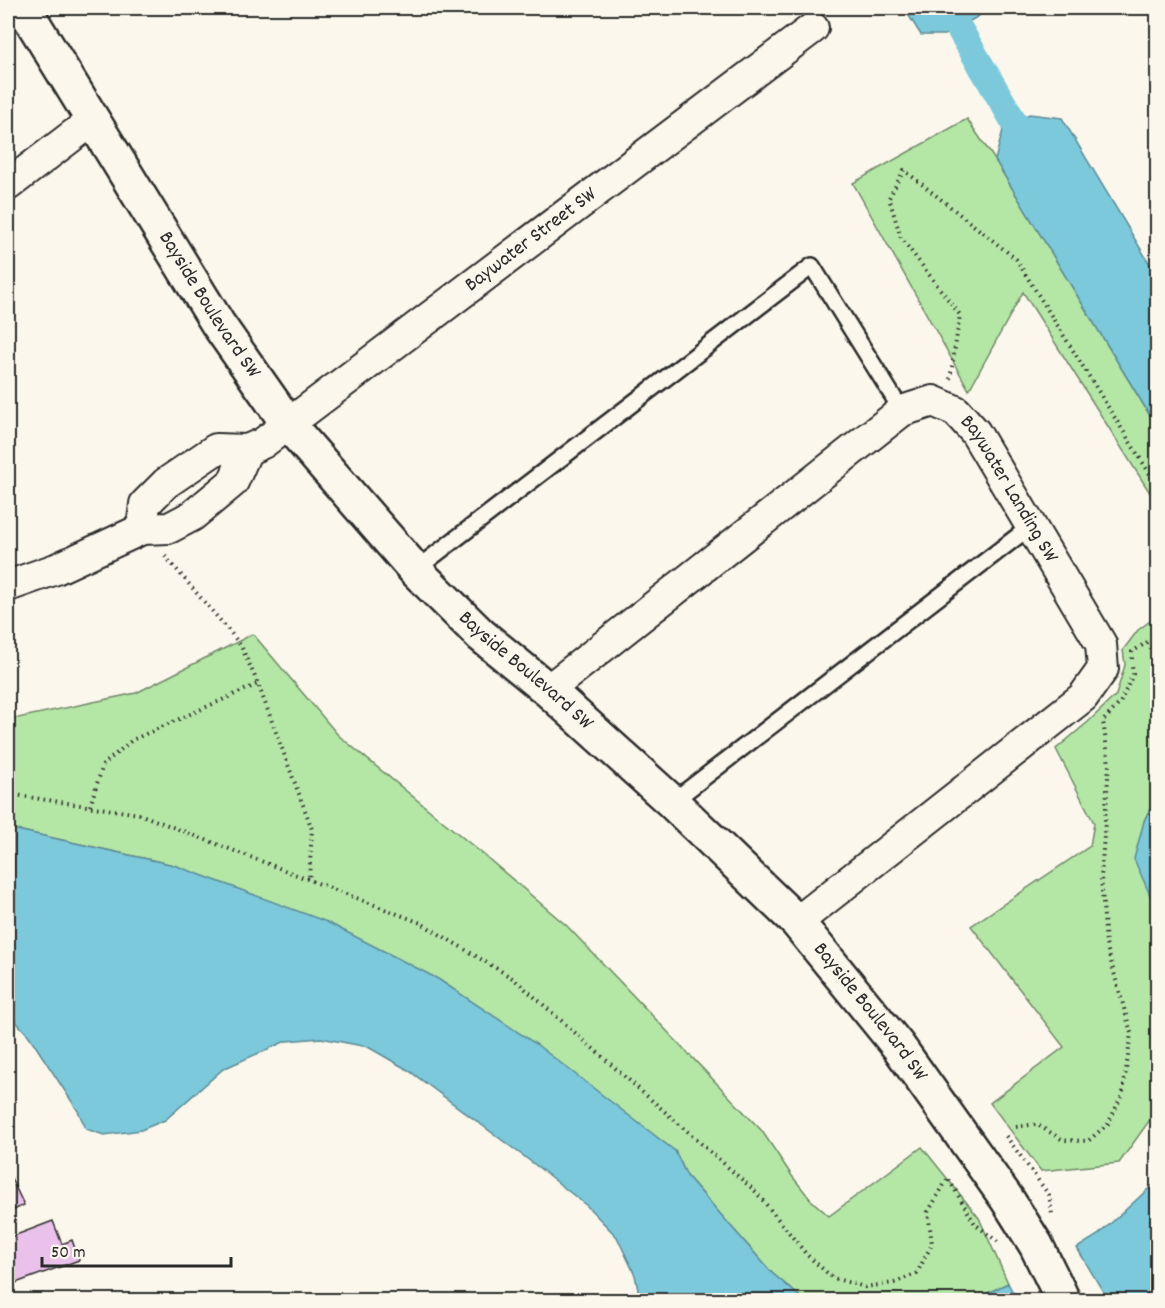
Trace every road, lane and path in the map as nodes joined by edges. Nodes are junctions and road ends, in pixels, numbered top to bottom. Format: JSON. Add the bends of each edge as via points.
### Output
{"nodes":[{"id":1,"x":24,"y":8,"type":"edge"},
{"id":2,"x":813,"y":28,"type":"dead end"},
{"id":3,"x":93,"y":120,"type":"junction"},
{"id":4,"x":8,"y":184,"type":"edge"},
{"id":5,"x":944,"y":406,"type":"junction"},
{"id":6,"x":902,"y":411,"type":"junction"},
{"id":7,"x":288,"y":423,"type":"junction"},
{"id":8,"x":247,"y":450,"type":"junction"},
{"id":9,"x":1158,"y":487,"type":"edge"},
{"id":10,"x":1031,"y":526,"type":"junction"},
{"id":11,"x":142,"y":529,"type":"junction"},
{"id":12,"x":415,"y":570,"type":"junction"},
{"id":13,"x":8,"y":585,"type":"edge"},
{"id":14,"x":1158,"y":635,"type":"edge"},
{"id":15,"x":258,"y":684,"type":"junction"},
{"id":16,"x":548,"y":690,"type":"junction"},
{"id":17,"x":8,"y":794,"type":"edge"},
{"id":18,"x":672,"y":801,"type":"junction"},
{"id":19,"x":90,"y":806,"type":"junction"},
{"id":20,"x":309,"y":880,"type":"junction"},
{"id":21,"x":797,"y":922,"type":"junction"},
{"id":22,"x":1016,"y":1127,"type":"dead end"},
{"id":23,"x":1006,"y":1136,"type":"dead end"},
{"id":24,"x":1045,"y":1234,"type":"junction"},
{"id":25,"x":1002,"y":1245,"type":"dead end"},
{"id":26,"x":1063,"y":1300,"type":"edge"}],
"edges":[{"from":1,"to":3,"type":"street","name":"Bayside Boulevard SW"},
{"from":2,"to":7,"type":"street","name":"Baywater Street SW"},
{"from":3,"to":4,"type":"street"},
{"from":3,"to":7,"type":"street","name":"Bayside Boulevard SW","via":[[218,324]]},
{"from":5,"to":6,"type":"street","name":"Baywater Landing SW","via":[[933,401]]},
{"from":5,"to":9,"type":"path","via":[[960,315],[901,238],[889,198],[904,170],[1016,259]]},
{"from":5,"to":10,"type":"street","name":"Baywater Landing SW","via":[[956,411],[975,432]]},
{"from":6,"to":12,"type":"lane","via":[[812,266]]},
{"from":6,"to":16,"type":"street","name":"Baywater Landing SW"},
{"from":7,"to":8,"type":"street","name":"Baywater Street SW"},
{"from":7,"to":12,"type":"street","name":"Bayside Boulevard SW"},
{"from":8,"to":11,"type":"street","via":[[233,482],[192,516],[169,528]]},
{"from":8,"to":11,"type":"street","via":[[216,449],[166,483],[145,504]]},
{"from":10,"to":18,"type":"lane"},
{"from":10,"to":21,"type":"street","name":"Baywater Landing SW","via":[[1101,644],[1103,669],[1083,697]]},
{"from":11,"to":13,"type":"street","via":[[56,569]]},
{"from":11,"to":15,"type":"path","via":[[241,646]]},
{"from":12,"to":16,"type":"street","name":"Bayside Boulevard SW","via":[[481,635]]},
{"from":14,"to":22,"type":"path","via":[[1132,652],[1133,674],[1120,703],[1103,721],[1109,764],[1101,877],[1106,944],[1131,1034],[1123,1094],[1108,1124],[1088,1141],[1063,1140],[1036,1124]]},
{"from":15,"to":19,"type":"path","via":[[132,740],[103,765]]},
{"from":15,"to":20,"type":"path","via":[[312,829]]},
{"from":16,"to":18,"type":"street","name":"Bayside Boulevard SW"},
{"from":17,"to":19,"type":"path"},
{"from":18,"to":21,"type":"street","name":"Bayside Boulevard SW"},
{"from":19,"to":20,"type":"path","via":[[139,814]]},
{"from":20,"to":25,"type":"path","via":[[421,923],[514,979],[756,1192],[807,1255],[833,1278],[865,1287],[894,1283],[917,1272],[932,1244],[928,1212],[948,1178],[975,1224]]},
{"from":21,"to":24,"type":"street","name":"Bayside Boulevard SW","via":[[898,1046],[1007,1199]]},
{"from":23,"to":24,"type":"path","via":[[1049,1195]]},
{"from":24,"to":26,"type":"street","name":"Bayside Boulevard SW"}]}
